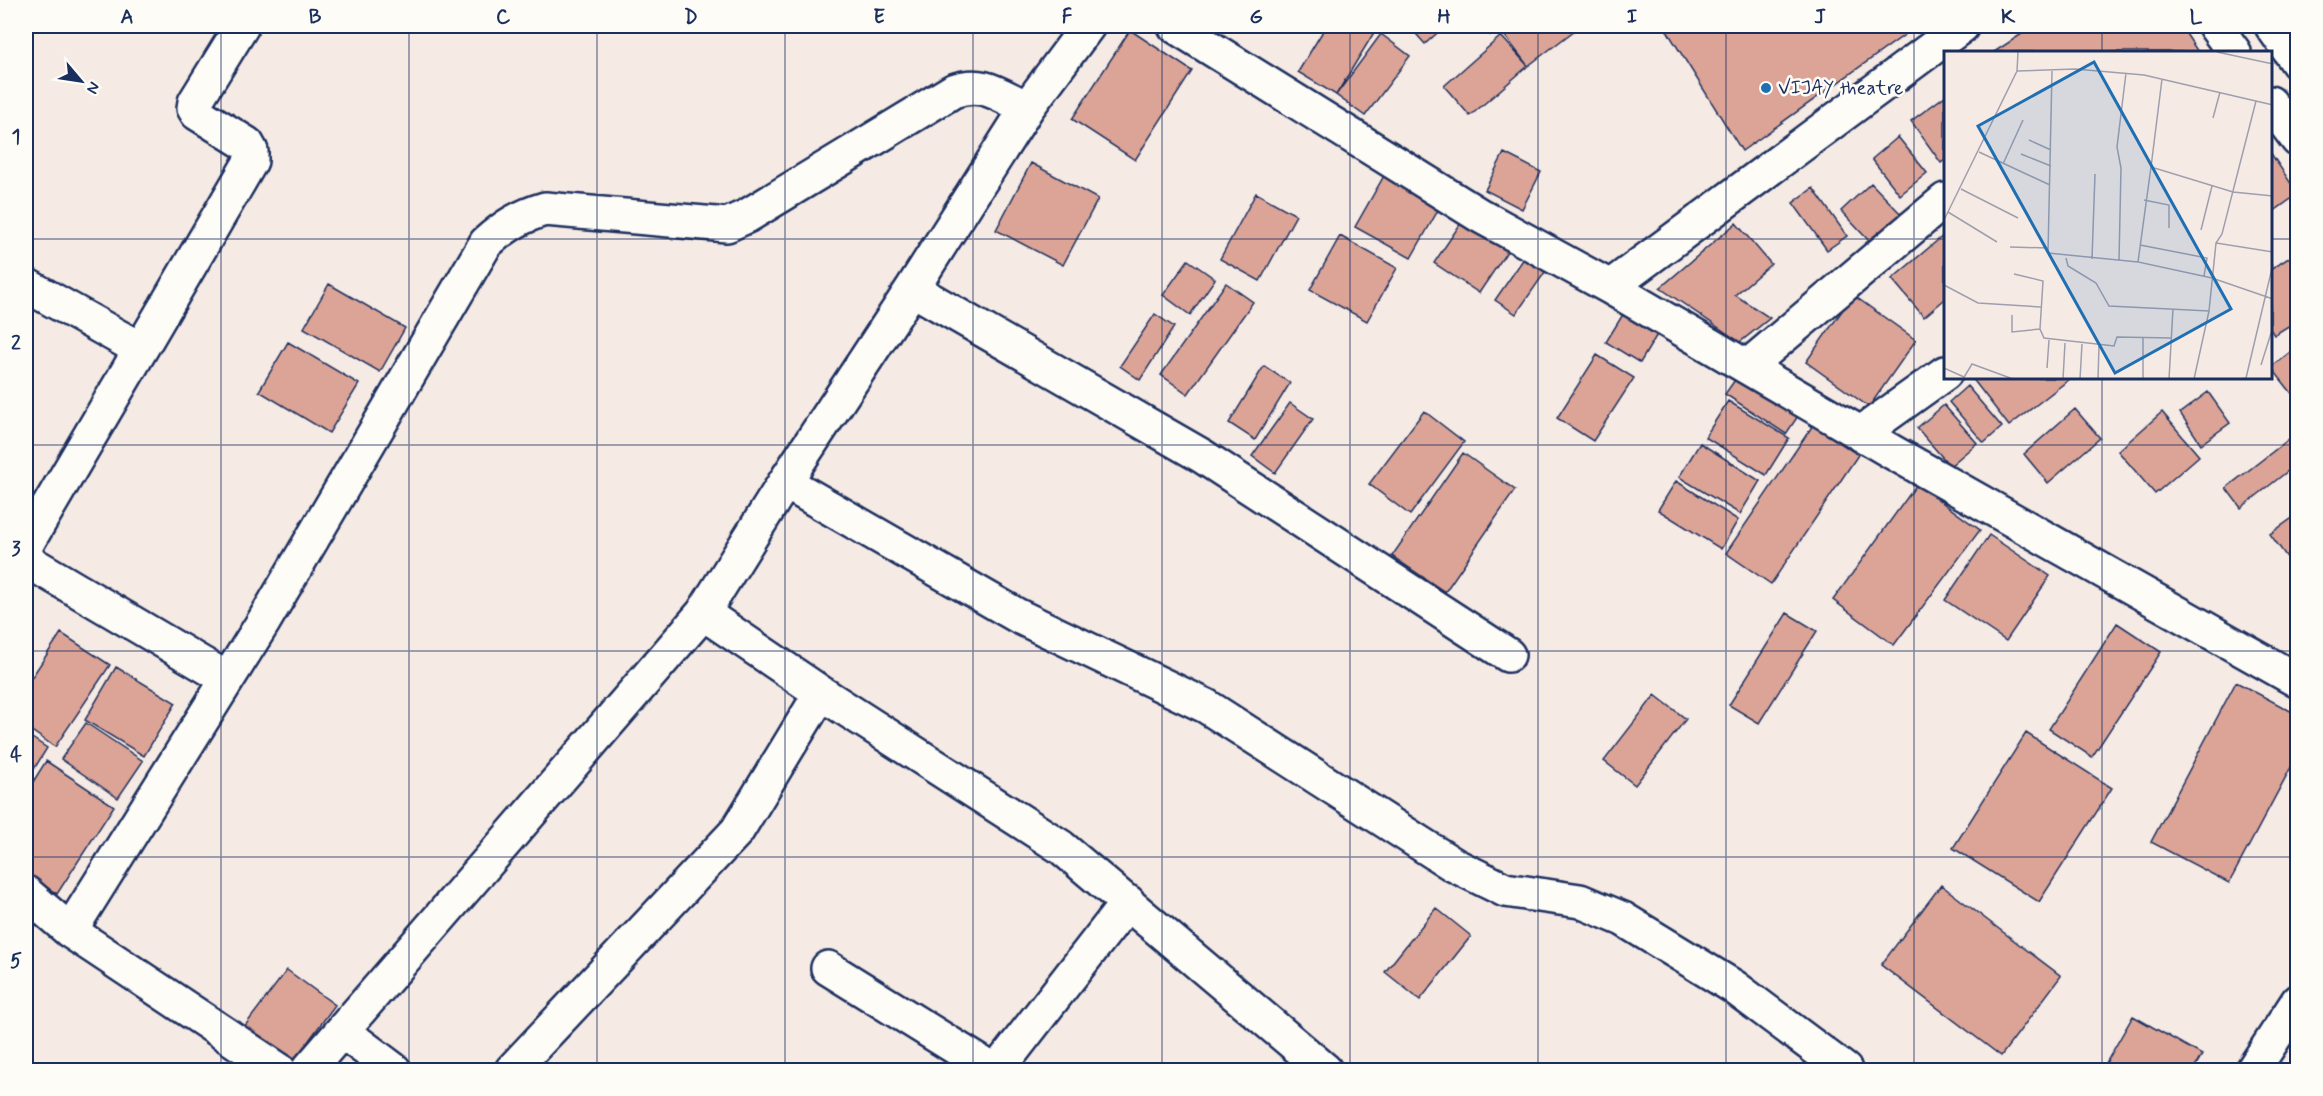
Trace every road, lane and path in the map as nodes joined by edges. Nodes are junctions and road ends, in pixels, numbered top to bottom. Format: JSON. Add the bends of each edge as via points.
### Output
{"nodes":[{"id":1,"x":242,"y":26,"type":"edge"},
{"id":2,"x":1088,"y":26,"type":"edge"},
{"id":3,"x":1175,"y":26,"type":"edge"},
{"id":4,"x":2215,"y":26,"type":"edge"},
{"id":5,"x":2272,"y":26,"type":"edge"},
{"id":6,"x":1962,"y":36,"type":"edge"},
{"id":7,"x":2233,"y":51,"type":"edge"},
{"id":8,"x":2298,"y":63,"type":"edge"},
{"id":9,"x":2272,"y":104,"type":"edge"},
{"id":10,"x":1026,"y":108,"type":"junction"},
{"id":11,"x":2298,"y":140,"type":"edge"},
{"id":12,"x":1944,"y":201,"type":"edge"},
{"id":13,"x":26,"y":285,"type":"edge"},
{"id":14,"x":1610,"y":287,"type":"junction"},
{"id":15,"x":912,"y":289,"type":"junction"},
{"id":16,"x":140,"y":350,"type":"junction"},
{"id":17,"x":1746,"y":367,"type":"junction"},
{"id":18,"x":1944,"y":374,"type":"edge"},
{"id":19,"x":1860,"y":434,"type":"junction"},
{"id":20,"x":785,"y":482,"type":"junction"},
{"id":21,"x":26,"y":545,"type":"edge"},
{"id":22,"x":26,"y":560,"type":"edge"},
{"id":23,"x":703,"y":613,"type":"junction"},
{"id":24,"x":1508,"y":655,"type":"dead end"},
{"id":25,"x":226,"y":678,"type":"junction"},
{"id":26,"x":2298,"y":681,"type":"edge"},
{"id":27,"x":821,"y":693,"type":"junction"},
{"id":28,"x":26,"y":893,"type":"edge"},
{"id":29,"x":1128,"y":902,"type":"junction"},
{"id":30,"x":70,"y":931,"type":"junction"},
{"id":31,"x":828,"y":968,"type":"dead end"},
{"id":32,"x":2298,"y":1001,"type":"edge"},
{"id":33,"x":342,"y":1031,"type":"junction"},
{"id":34,"x":279,"y":1071,"type":"edge"},
{"id":35,"x":308,"y":1071,"type":"edge"},
{"id":36,"x":394,"y":1071,"type":"edge"},
{"id":37,"x":512,"y":1071,"type":"edge"},
{"id":38,"x":1325,"y":1071,"type":"edge"},
{"id":39,"x":1845,"y":1071,"type":"edge"},
{"id":40,"x":2253,"y":1071,"type":"edge"}],
"edges":[{"from":1,"to":16,"type":"main road","via":[[194,108],[247,144],[251,161]]},
{"from":2,"to":10,"type":"main road"},
{"from":3,"to":14,"type":"main road","via":[[1479,215]]},
{"from":4,"to":7,"type":"main road"},
{"from":5,"to":8,"type":"main road"},
{"from":6,"to":14,"type":"main road"},
{"from":9,"to":11,"type":"main road"},
{"from":10,"to":15,"type":"main road"},
{"from":10,"to":25,"type":"main road","via":[[981,87],[953,91],[727,225],[545,209],[523,215],[503,227],[486,243],[264,621]]},
{"from":12,"to":17,"type":"main road"},
{"from":13,"to":16,"type":"main road"},
{"from":14,"to":17,"type":"main road"},
{"from":15,"to":20,"type":"main road"},
{"from":15,"to":24,"type":"main road","via":[[1202,456]]},
{"from":16,"to":21,"type":"main road"},
{"from":17,"to":19,"type":"main road"},
{"from":18,"to":19,"type":"main road"},
{"from":19,"to":26,"type":"main road"},
{"from":20,"to":23,"type":"main road"},
{"from":20,"to":39,"type":"main road","via":[[1018,616],[1206,706],[1454,865],[1505,890],[1580,901],[1623,919],[1734,987]]},
{"from":22,"to":25,"type":"main road"},
{"from":23,"to":27,"type":"main road"},
{"from":23,"to":33,"type":"main road"},
{"from":25,"to":30,"type":"main road"},
{"from":27,"to":29,"type":"main road","via":[[1061,847]]},
{"from":27,"to":37,"type":"main road","via":[[737,831]]},
{"from":28,"to":30,"type":"main road"},
{"from":29,"to":31,"type":"main road","via":[[1002,1064],[994,1068]]},
{"from":29,"to":38,"type":"main road"},
{"from":30,"to":34,"type":"main road"},
{"from":32,"to":40,"type":"main road"},
{"from":33,"to":35,"type":"main road"},
{"from":33,"to":36,"type":"main road"}]}
